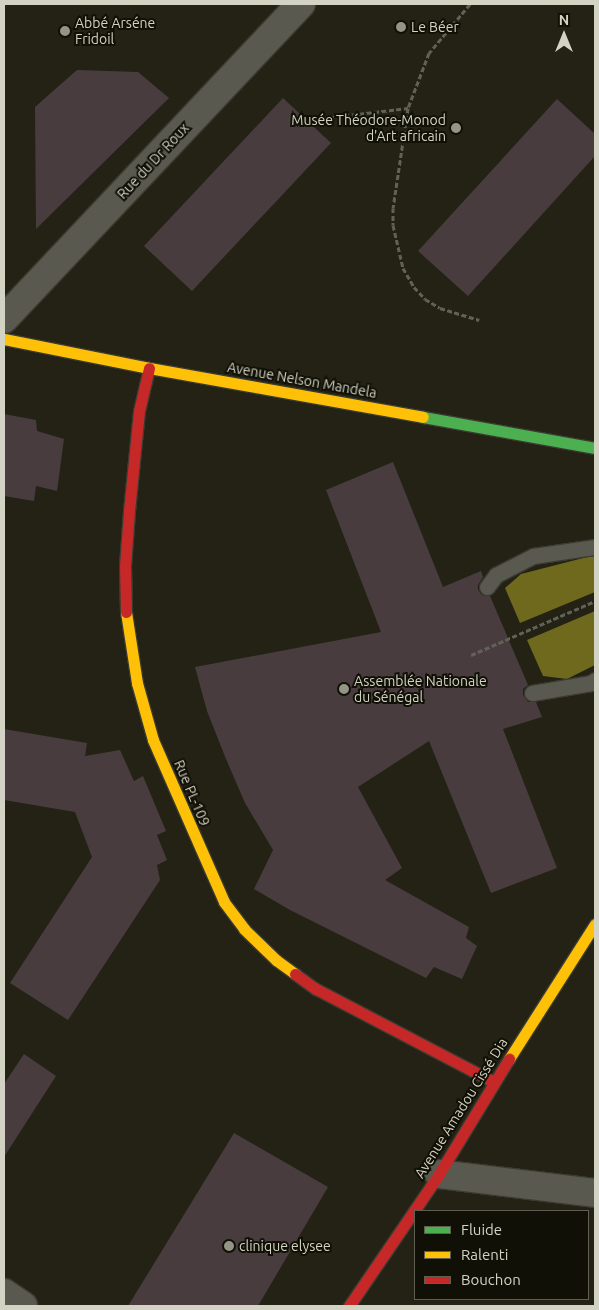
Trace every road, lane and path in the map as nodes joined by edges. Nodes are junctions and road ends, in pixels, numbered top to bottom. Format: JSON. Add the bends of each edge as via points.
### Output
{"nodes":[{"id":1,"x":301,"y":4,"type":"edge"},
{"id":2,"x":470,"y":4,"type":"edge"},
{"id":3,"x":408,"y":108,"type":"junction"},
{"id":4,"x":307,"y":120,"type":"dead end"},
{"id":5,"x":4,"y":319,"type":"edge"},
{"id":6,"x":479,"y":320,"type":"dead end"},
{"id":7,"x":4,"y":339,"type":"edge"},
{"id":8,"x":149,"y":368,"type":"junction"},
{"id":9,"x":595,"y":448,"type":"edge"},
{"id":10,"x":595,"y":547,"type":"edge"},
{"id":11,"x":487,"y":588,"type":"dead end"},
{"id":12,"x":595,"y":602,"type":"edge"},
{"id":13,"x":471,"y":654,"type":"dead end"},
{"id":14,"x":595,"y":680,"type":"edge"},
{"id":15,"x":532,"y":693,"type":"dead end"},
{"id":16,"x":595,"y":924,"type":"edge"},
{"id":17,"x":494,"y":1082,"type":"junction"},
{"id":18,"x":439,"y":1174,"type":"junction"},
{"id":19,"x":595,"y":1193,"type":"edge"},
{"id":20,"x":414,"y":1210,"type":"edge"},
{"id":21,"x":414,"y":1210,"type":"edge"},
{"id":22,"x":4,"y":1293,"type":"edge"},
{"id":23,"x":23,"y":1306,"type":"edge"},
{"id":24,"x":348,"y":1306,"type":"edge"}],
"edges":[{"from":1,"to":5,"type":"street","name":"Rue du Dr Roux"},
{"from":2,"to":3,"type":"path","via":[[429,53]]},
{"from":3,"to":4,"type":"path"},
{"from":3,"to":6,"type":"path","via":[[393,208],[393,225],[403,268],[425,299],[440,308]]},
{"from":7,"to":8,"type":"street","name":"Avenue Nelson Mandela"},
{"from":8,"to":9,"type":"street","name":"Avenue Nelson Mandela"},
{"from":8,"to":17,"type":"street","name":"Rue PL-109","via":[[135,444],[129,511],[127,627],[137,683],[153,740],[224,902],[244,929],[276,960],[316,990]]},
{"from":10,"to":11,"type":"lane","via":[[534,556],[496,575]]},
{"from":12,"to":13,"type":"path"},
{"from":14,"to":15,"type":"lane"},
{"from":16,"to":17,"type":"street","name":"Avenue Amadou Cissé Dia"},
{"from":17,"to":18,"type":"street","name":"Avenue Amadou Cissé Dia"},
{"from":18,"to":19,"type":"street"},
{"from":18,"to":21,"type":"street","name":"Avenue Amadou Cissé Dia"},
{"from":20,"to":24,"type":"street","name":"Avenue Amadou Cissé Dia"},
{"from":22,"to":23,"type":"street"}]}
